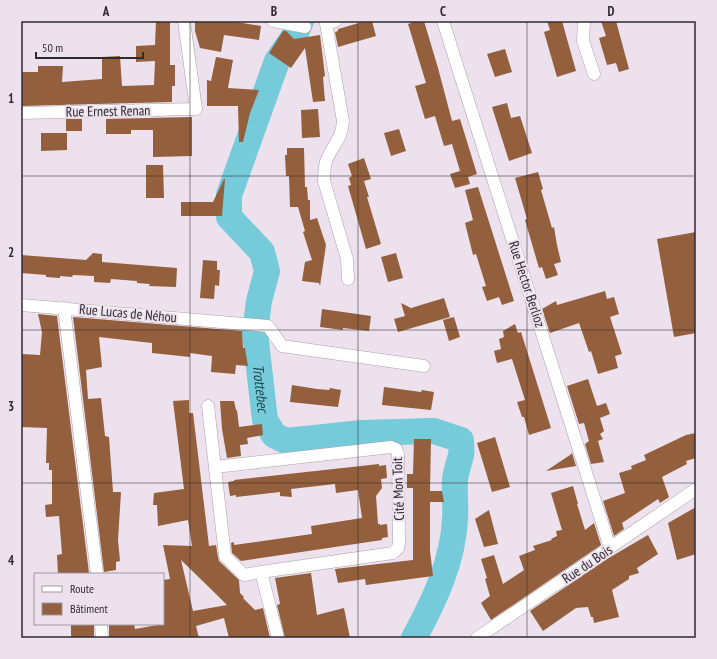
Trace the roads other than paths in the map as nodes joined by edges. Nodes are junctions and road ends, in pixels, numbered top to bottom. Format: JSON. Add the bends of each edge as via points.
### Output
{"nodes":[{"id":1,"x":184,"y":21,"type":"edge"},
{"id":2,"x":273,"y":21,"type":"edge"},
{"id":3,"x":443,"y":21,"type":"edge"},
{"id":4,"x":584,"y":21,"type":"edge"},
{"id":5,"x":331,"y":22,"type":"edge"},
{"id":6,"x":300,"y":25,"type":"dead end"},
{"id":7,"x":594,"y":74,"type":"dead end"},
{"id":8,"x":21,"y":113,"type":"edge"},
{"id":9,"x":348,"y":279,"type":"dead end"},
{"id":10,"x":21,"y":305,"type":"edge"},
{"id":11,"x":64,"y":308,"type":"junction"},
{"id":12,"x":424,"y":366,"type":"dead end"},
{"id":13,"x":208,"y":406,"type":"dead end"},
{"id":14,"x":215,"y":467,"type":"junction"},
{"id":15,"x":696,"y":489,"type":"edge"},
{"id":16,"x":610,"y":548,"type":"junction"},
{"id":17,"x":261,"y":572,"type":"junction"},
{"id":18,"x":97,"y":573,"type":"edge"},
{"id":19,"x":101,"y":625,"type":"edge"},
{"id":20,"x":102,"y":638,"type":"edge"},
{"id":21,"x":278,"y":638,"type":"edge"},
{"id":22,"x":477,"y":638,"type":"edge"}],
"edges":[{"from":1,"to":8,"type":"street","name":"Rue Ernest Renan","via":[[196,109]]},
{"from":2,"to":6,"type":"street"},
{"from":3,"to":16,"type":"street","name":"Rue Hector Berlioz"},
{"from":4,"to":7,"type":"street","via":[[583,41]]},
{"from":5,"to":9,"type":"street","via":[[343,122],[342,131],[327,159],[324,181],[347,259]]},
{"from":10,"to":11,"type":"street"},
{"from":11,"to":12,"type":"street","name":"Rue Lucas de Néhou","via":[[268,326],[282,346]]},
{"from":11,"to":18,"type":"street","name":"Rue Lucas de Néhou"},
{"from":13,"to":14,"type":"street","name":"Cité Mon Toit"},
{"from":14,"to":17,"type":"street","name":"Cité Mon Toit","via":[[225,556],[244,575]]},
{"from":14,"to":17,"type":"street","name":"Cité Mon Toit","via":[[391,446],[396,449],[398,548],[392,553]]},
{"from":15,"to":16,"type":"street","name":"Rue du Bois"},
{"from":16,"to":22,"type":"street","name":"Rue du Bois"},
{"from":17,"to":21,"type":"street"},
{"from":19,"to":20,"type":"street"}]}
